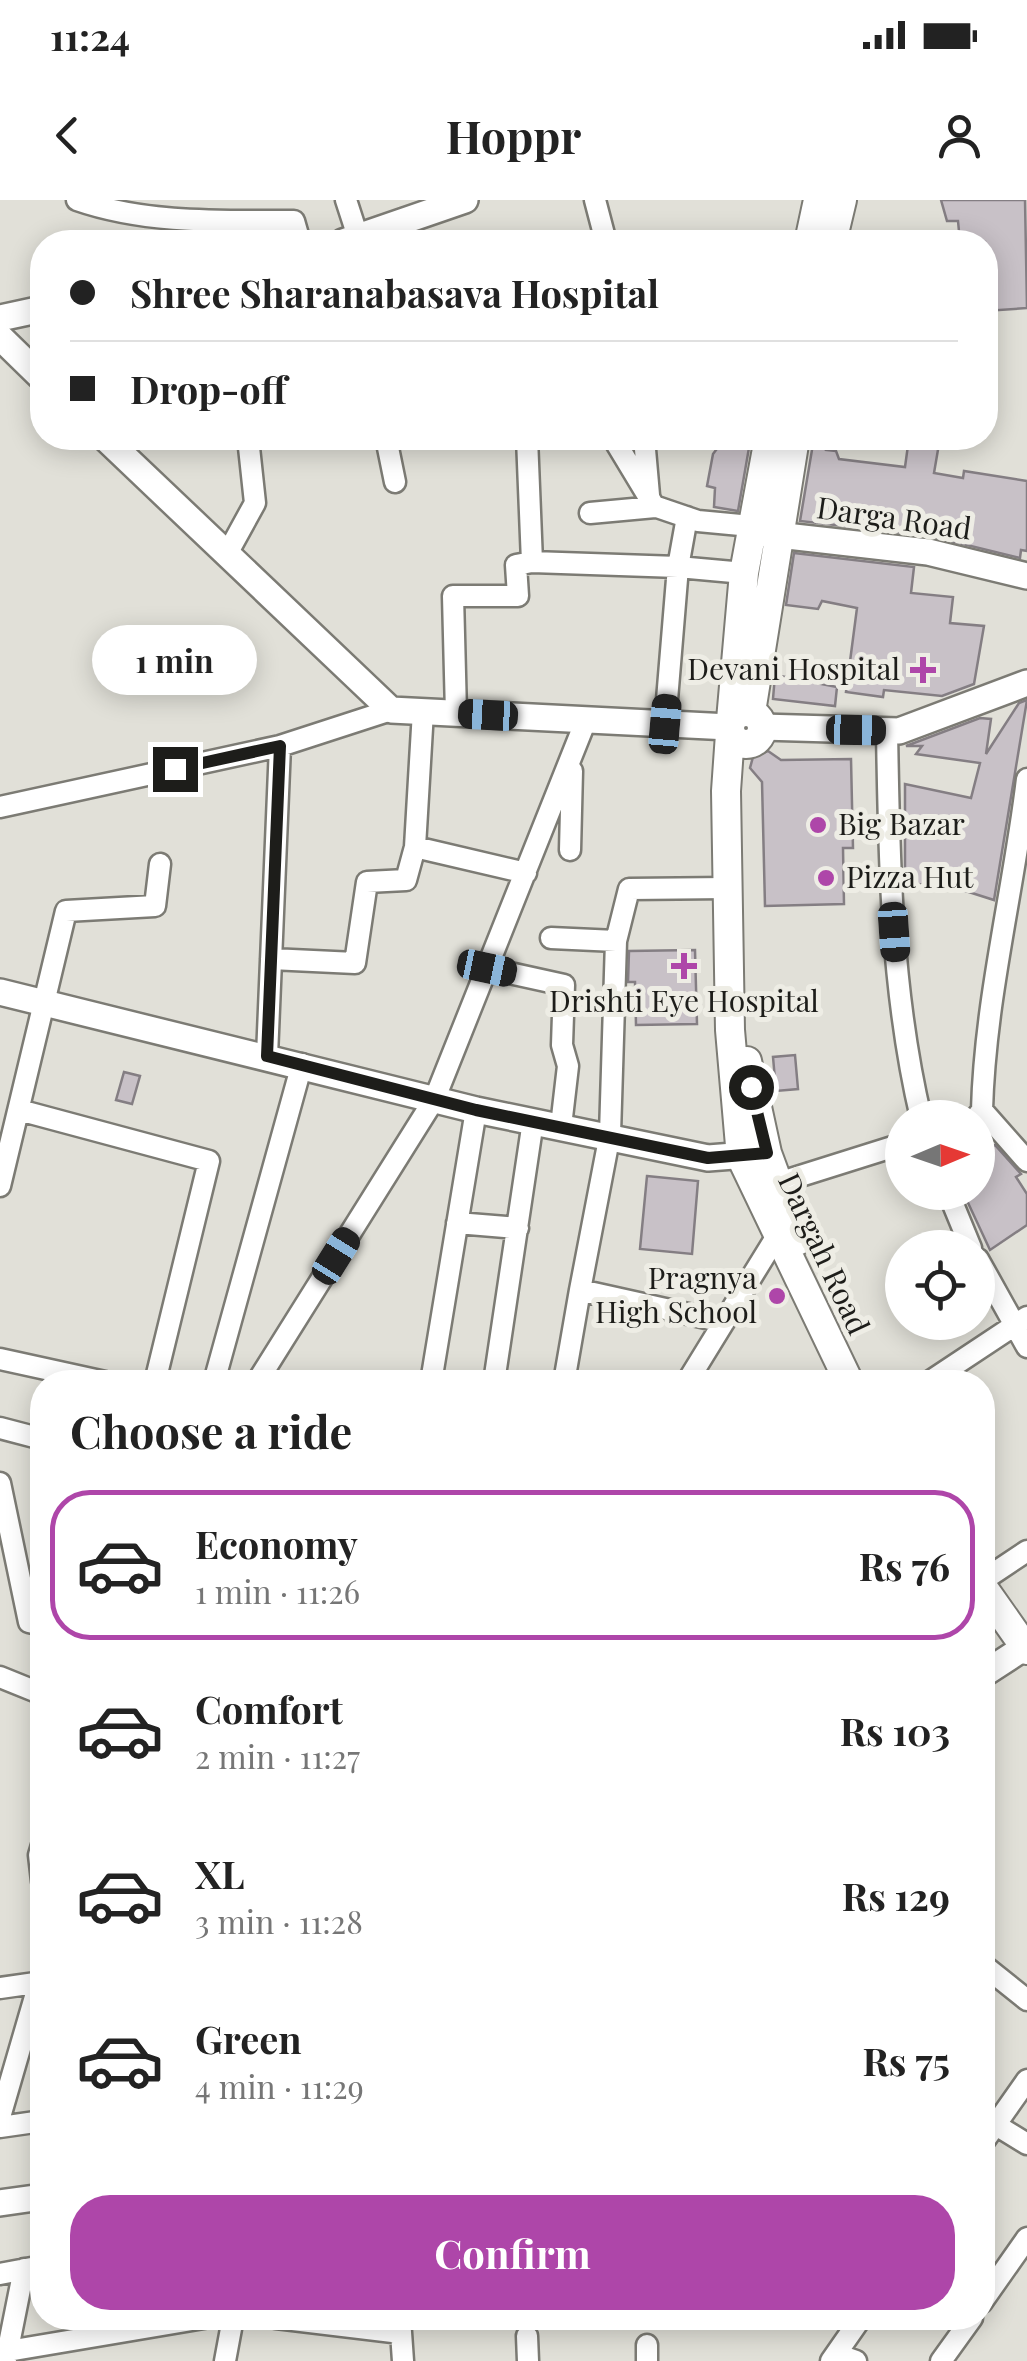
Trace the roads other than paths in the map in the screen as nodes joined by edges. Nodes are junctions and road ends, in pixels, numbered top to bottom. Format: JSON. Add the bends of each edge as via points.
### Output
{"nodes":[{"id":1,"x":346,"y":200,"type":"edge"},
{"id":2,"x":465,"y":200,"type":"edge"},
{"id":3,"x":595,"y":200,"type":"edge"},
{"id":4,"x":818,"y":200,"type":"edge"},
{"id":5,"x":842,"y":200,"type":"edge"},
{"id":6,"x":86,"y":202,"type":"edge"},
{"id":7,"x":297,"y":230,"type":"edge"},
{"id":8,"x":349,"y":230,"type":"edge"},
{"id":9,"x":379,"y":230,"type":"edge"},
{"id":10,"x":603,"y":230,"type":"edge"},
{"id":11,"x":812,"y":230,"type":"edge"},
{"id":12,"x":835,"y":230,"type":"edge"},
{"id":13,"x":30,"y":312,"type":"edge"},
{"id":14,"x":0,"y":318,"type":"edge"},
{"id":15,"x":0,"y":337,"type":"edge"},
{"id":16,"x":30,"y":366,"type":"edge"},
{"id":17,"x":118,"y":450,"type":"edge"},
{"id":18,"x":249,"y":450,"type":"edge"},
{"id":19,"x":388,"y":450,"type":"edge"},
{"id":20,"x":527,"y":450,"type":"edge"},
{"id":21,"x":620,"y":450,"type":"edge"},
{"id":22,"x":645,"y":450,"type":"edge"},
{"id":23,"x":768,"y":450,"type":"edge"},
{"id":24,"x":790,"y":450,"type":"edge"},
{"id":25,"x":395,"y":482,"type":"dead end"},
{"id":26,"x":652,"y":503,"type":"junction"},
{"id":27,"x":590,"y":512,"type":"dead end"},
{"id":28,"x":687,"y":518,"type":"junction"},
{"id":29,"x":760,"y":531,"type":"junction"},
{"id":30,"x":228,"y":554,"type":"junction"},
{"id":31,"x":532,"y":562,"type":"junction"},
{"id":32,"x":678,"y":567,"type":"junction"},
{"id":33,"x":744,"y":573,"type":"junction"},
{"id":34,"x":1027,"y":576,"type":"edge"},
{"id":35,"x":1027,"y":682,"type":"edge"},
{"id":36,"x":391,"y":710,"type":"junction"},
{"id":37,"x":423,"y":711,"type":"junction"},
{"id":38,"x":456,"y":713,"type":"junction"},
{"id":39,"x":586,"y":720,"type":"junction"},
{"id":40,"x":665,"y":724,"type":"junction"},
{"id":41,"x":741,"y":728,"type":"junction"},
{"id":42,"x":888,"y":730,"type":"junction"},
{"id":43,"x":280,"y":746,"type":"junction"},
{"id":44,"x":572,"y":754,"type":"junction"},
{"id":45,"x":1027,"y":780,"type":"edge"},
{"id":46,"x":0,"y":807,"type":"edge"},
{"id":47,"x":415,"y":846,"type":"junction"},
{"id":48,"x":570,"y":850,"type":"dead end"},
{"id":49,"x":160,"y":864,"type":"dead end"},
{"id":50,"x":526,"y":873,"type":"junction"},
{"id":51,"x":1021,"y":882,"type":"edge"},
{"id":52,"x":726,"y":888,"type":"junction"},
{"id":53,"x":551,"y":938,"type":"dead end"},
{"id":54,"x":616,"y":941,"type":"junction"},
{"id":55,"x":271,"y":958,"type":"junction"},
{"id":56,"x":487,"y":968,"type":"junction"},
{"id":57,"x":0,"y":992,"type":"edge"},
{"id":58,"x":45,"y":1003,"type":"junction"},
{"id":59,"x":267,"y":1056,"type":"junction"},
{"id":60,"x":302,"y":1064,"type":"junction"},
{"id":61,"x":435,"y":1098,"type":"junction"},
{"id":62,"x":917,"y":1100,"type":"edge"},
{"id":63,"x":981,"y":1100,"type":"edge"},
{"id":64,"x":18,"y":1110,"type":"junction"},
{"id":65,"x":476,"y":1110,"type":"junction"},
{"id":66,"x":533,"y":1121,"type":"junction"},
{"id":67,"x":561,"y":1126,"type":"junction"},
{"id":68,"x":995,"y":1130,"type":"edge"},
{"id":69,"x":610,"y":1134,"type":"junction"},
{"id":70,"x":885,"y":1149,"type":"edge"},
{"id":71,"x":754,"y":1155,"type":"junction"},
{"id":72,"x":1027,"y":1161,"type":"edge"},
{"id":73,"x":778,"y":1183,"type":"junction"},
{"id":74,"x":0,"y":1186,"type":"edge"},
{"id":75,"x":457,"y":1223,"type":"junction"},
{"id":76,"x":518,"y":1228,"type":"junction"},
{"id":77,"x":778,"y":1234,"type":"junction"},
{"id":78,"x":995,"y":1284,"type":"edge"},
{"id":79,"x":580,"y":1290,"type":"junction"},
{"id":80,"x":724,"y":1322,"type":"junction"},
{"id":81,"x":1020,"y":1322,"type":"edge"},
{"id":82,"x":1027,"y":1347,"type":"edge"},
{"id":83,"x":0,"y":1359,"type":"edge"},
{"id":84,"x":50,"y":1370,"type":"edge"},
{"id":85,"x":158,"y":1370,"type":"edge"},
{"id":86,"x":217,"y":1370,"type":"edge"},
{"id":87,"x":265,"y":1370,"type":"edge"},
{"id":88,"x":433,"y":1370,"type":"edge"},
{"id":89,"x":496,"y":1370,"type":"edge"},
{"id":90,"x":566,"y":1370,"type":"edge"},
{"id":91,"x":694,"y":1370,"type":"edge"},
{"id":92,"x":843,"y":1370,"type":"edge"},
{"id":93,"x":859,"y":1370,"type":"edge"},
{"id":94,"x":948,"y":1370,"type":"edge"},
{"id":95,"x":0,"y":1428,"type":"edge"},
{"id":96,"x":30,"y":1435,"type":"edge"},
{"id":97,"x":0,"y":1483,"type":"edge"},
{"id":98,"x":1027,"y":1550,"type":"edge"},
{"id":99,"x":995,"y":1569,"type":"edge"},
{"id":100,"x":995,"y":1591,"type":"edge"},
{"id":101,"x":30,"y":1622,"type":"edge"},
{"id":102,"x":1026,"y":1640,"type":"edge"},
{"id":103,"x":995,"y":1665,"type":"edge"},
{"id":104,"x":0,"y":1677,"type":"edge"},
{"id":105,"x":30,"y":1689,"type":"edge"},
{"id":106,"x":995,"y":1974,"type":"edge"},
{"id":107,"x":30,"y":1984,"type":"edge"},
{"id":108,"x":0,"y":1988,"type":"edge"},
{"id":109,"x":1027,"y":2000,"type":"edge"},
{"id":110,"x":30,"y":2018,"type":"edge"},
{"id":111,"x":1027,"y":2080,"type":"edge"},
{"id":112,"x":0,"y":2116,"type":"edge"},
{"id":113,"x":30,"y":2123,"type":"edge"},
{"id":114,"x":996,"y":2125,"type":"joint"},
{"id":115,"x":0,"y":2127,"type":"edge"},
{"id":116,"x":1027,"y":2144,"type":"edge"},
{"id":117,"x":30,"y":2198,"type":"edge"},
{"id":118,"x":0,"y":2203,"type":"edge"},
{"id":119,"x":1027,"y":2238,"type":"edge"},
{"id":120,"x":30,"y":2269,"type":"edge"},
{"id":121,"x":0,"y":2274,"type":"edge"},
{"id":122,"x":30,"y":2278,"type":"edge"},
{"id":123,"x":995,"y":2284,"type":"edge"},
{"id":124,"x":142,"y":2330,"type":"edge"},
{"id":125,"x":231,"y":2330,"type":"edge"},
{"id":126,"x":400,"y":2330,"type":"edge"},
{"id":127,"x":855,"y":2330,"type":"edge"},
{"id":128,"x":963,"y":2330,"type":"edge"},
{"id":129,"x":527,"y":2336,"type":"dead end"},
{"id":130,"x":7,"y":2356,"type":"edge"},
{"id":131,"x":841,"y":2359,"type":"edge"},
{"id":132,"x":226,"y":2361,"type":"edge"},
{"id":133,"x":403,"y":2361,"type":"edge"},
{"id":134,"x":528,"y":2361,"type":"edge"},
{"id":135,"x":941,"y":2361,"type":"edge"}],
"edges":[{"from":1,"to":8,"type":"street"},
{"from":2,"to":9,"type":"street"},
{"from":3,"to":10,"type":"street"},
{"from":4,"to":11,"type":"main road"},
{"from":5,"to":12,"type":"main road"},
{"from":6,"to":7,"type":"street","via":[[200,221],[294,220]]},
{"from":13,"to":14,"type":"street"},
{"from":15,"to":16,"type":"street"},
{"from":17,"to":30,"type":"street"},
{"from":18,"to":30,"type":"street","via":[[255,502]]},
{"from":19,"to":25,"type":"street"},
{"from":20,"to":31,"type":"street"},
{"from":21,"to":26,"type":"street"},
{"from":22,"to":26,"type":"street"},
{"from":23,"to":29,"type":"main road","name":"Dargah Road"},
{"from":24,"to":29,"type":"main road","name":"Dargah Road"},
{"from":26,"to":27,"type":"street"},
{"from":26,"to":28,"type":"street"},
{"from":28,"to":29,"type":"street"},
{"from":28,"to":32,"type":"street"},
{"from":29,"to":33,"type":"main road","name":"Dargah Road"},
{"from":29,"to":34,"type":"street","name":"Darga Road","via":[[928,552]]},
{"from":29,"to":41,"type":"main road","name":"Dargah Road"},
{"from":30,"to":36,"type":"street"},
{"from":31,"to":32,"type":"street"},
{"from":31,"to":38,"type":"street","via":[[516,565],[518,596],[453,596]]},
{"from":32,"to":33,"type":"street"},
{"from":32,"to":40,"type":"street"},
{"from":33,"to":41,"type":"main road","name":"Dargah Road"},
{"from":35,"to":42,"type":"street"},
{"from":36,"to":37,"type":"street"},
{"from":36,"to":43,"type":"street"},
{"from":37,"to":38,"type":"street"},
{"from":37,"to":47,"type":"street"},
{"from":38,"to":39,"type":"street"},
{"from":39,"to":40,"type":"street"},
{"from":39,"to":44,"type":"street"},
{"from":40,"to":41,"type":"street"},
{"from":41,"to":42,"type":"street"},
{"from":41,"to":52,"type":"main road","name":"Dargah Road"},
{"from":41,"to":71,"type":"main road","name":"Dargah Road"},
{"from":42,"to":62,"type":"street","via":[[902,1040]]},
{"from":43,"to":46,"type":"street"},
{"from":43,"to":55,"type":"street"},
{"from":44,"to":48,"type":"street"},
{"from":44,"to":50,"type":"street"},
{"from":45,"to":51,"type":"street"},
{"from":47,"to":50,"type":"street"},
{"from":47,"to":55,"type":"street","via":[[406,880],[367,882],[355,963]]},
{"from":49,"to":58,"type":"street","via":[[155,906],[66,911]]},
{"from":50,"to":56,"type":"street"},
{"from":51,"to":63,"type":"street","via":[[997,966]]},
{"from":52,"to":54,"type":"street","via":[[629,890]]},
{"from":52,"to":71,"type":"main road","name":"Dargah Road","via":[[730,1030]]},
{"from":53,"to":54,"type":"street"},
{"from":54,"to":69,"type":"street"},
{"from":55,"to":59,"type":"street"},
{"from":56,"to":61,"type":"street"},
{"from":56,"to":67,"type":"street","via":[[564,985],[568,1066]]},
{"from":57,"to":58,"type":"street"},
{"from":58,"to":59,"type":"street"},
{"from":58,"to":64,"type":"street"},
{"from":59,"to":60,"type":"street"},
{"from":60,"to":61,"type":"street"},
{"from":60,"to":86,"type":"street"},
{"from":61,"to":65,"type":"street"},
{"from":61,"to":87,"type":"street"},
{"from":64,"to":74,"type":"street"},
{"from":64,"to":85,"type":"street","via":[[208,1161]]},
{"from":65,"to":66,"type":"street"},
{"from":65,"to":75,"type":"street"},
{"from":66,"to":67,"type":"street"},
{"from":66,"to":76,"type":"street"},
{"from":67,"to":69,"type":"street"},
{"from":68,"to":72,"type":"street"},
{"from":69,"to":71,"type":"street","via":[[708,1158]]},
{"from":69,"to":79,"type":"street"},
{"from":70,"to":73,"type":"street"},
{"from":71,"to":73,"type":"main road","name":"Dargah Road"},
{"from":71,"to":77,"type":"main road","name":"Dargah Road"},
{"from":73,"to":93,"type":"main road","name":"Dargah Road"},
{"from":75,"to":76,"type":"street"},
{"from":75,"to":88,"type":"street"},
{"from":76,"to":89,"type":"street"},
{"from":77,"to":80,"type":"street"},
{"from":77,"to":92,"type":"main road","name":"Dargah Road"},
{"from":78,"to":81,"type":"street"},
{"from":79,"to":80,"type":"street"},
{"from":79,"to":90,"type":"street"},
{"from":80,"to":91,"type":"street"},
{"from":81,"to":82,"type":"street"},
{"from":81,"to":94,"type":"street"},
{"from":83,"to":84,"type":"street"},
{"from":95,"to":96,"type":"street"},
{"from":97,"to":101,"type":"street"},
{"from":98,"to":99,"type":"street"},
{"from":100,"to":102,"type":"main road"},
{"from":102,"to":103,"type":"street"},
{"from":104,"to":105,"type":"street"},
{"from":106,"to":109,"type":"street"},
{"from":107,"to":108,"type":"street"},
{"from":110,"to":112,"type":"street"},
{"from":111,"to":114,"type":"street"},
{"from":113,"to":115,"type":"street"},
{"from":114,"to":116,"type":"street"},
{"from":117,"to":118,"type":"street"},
{"from":119,"to":123,"type":"street"},
{"from":120,"to":121,"type":"street"},
{"from":122,"to":130,"type":"street"},
{"from":124,"to":130,"type":"street"},
{"from":125,"to":132,"type":"street"},
{"from":126,"to":133,"type":"street"},
{"from":127,"to":131,"type":"street"},
{"from":128,"to":135,"type":"street"},
{"from":129,"to":134,"type":"street"}]}
